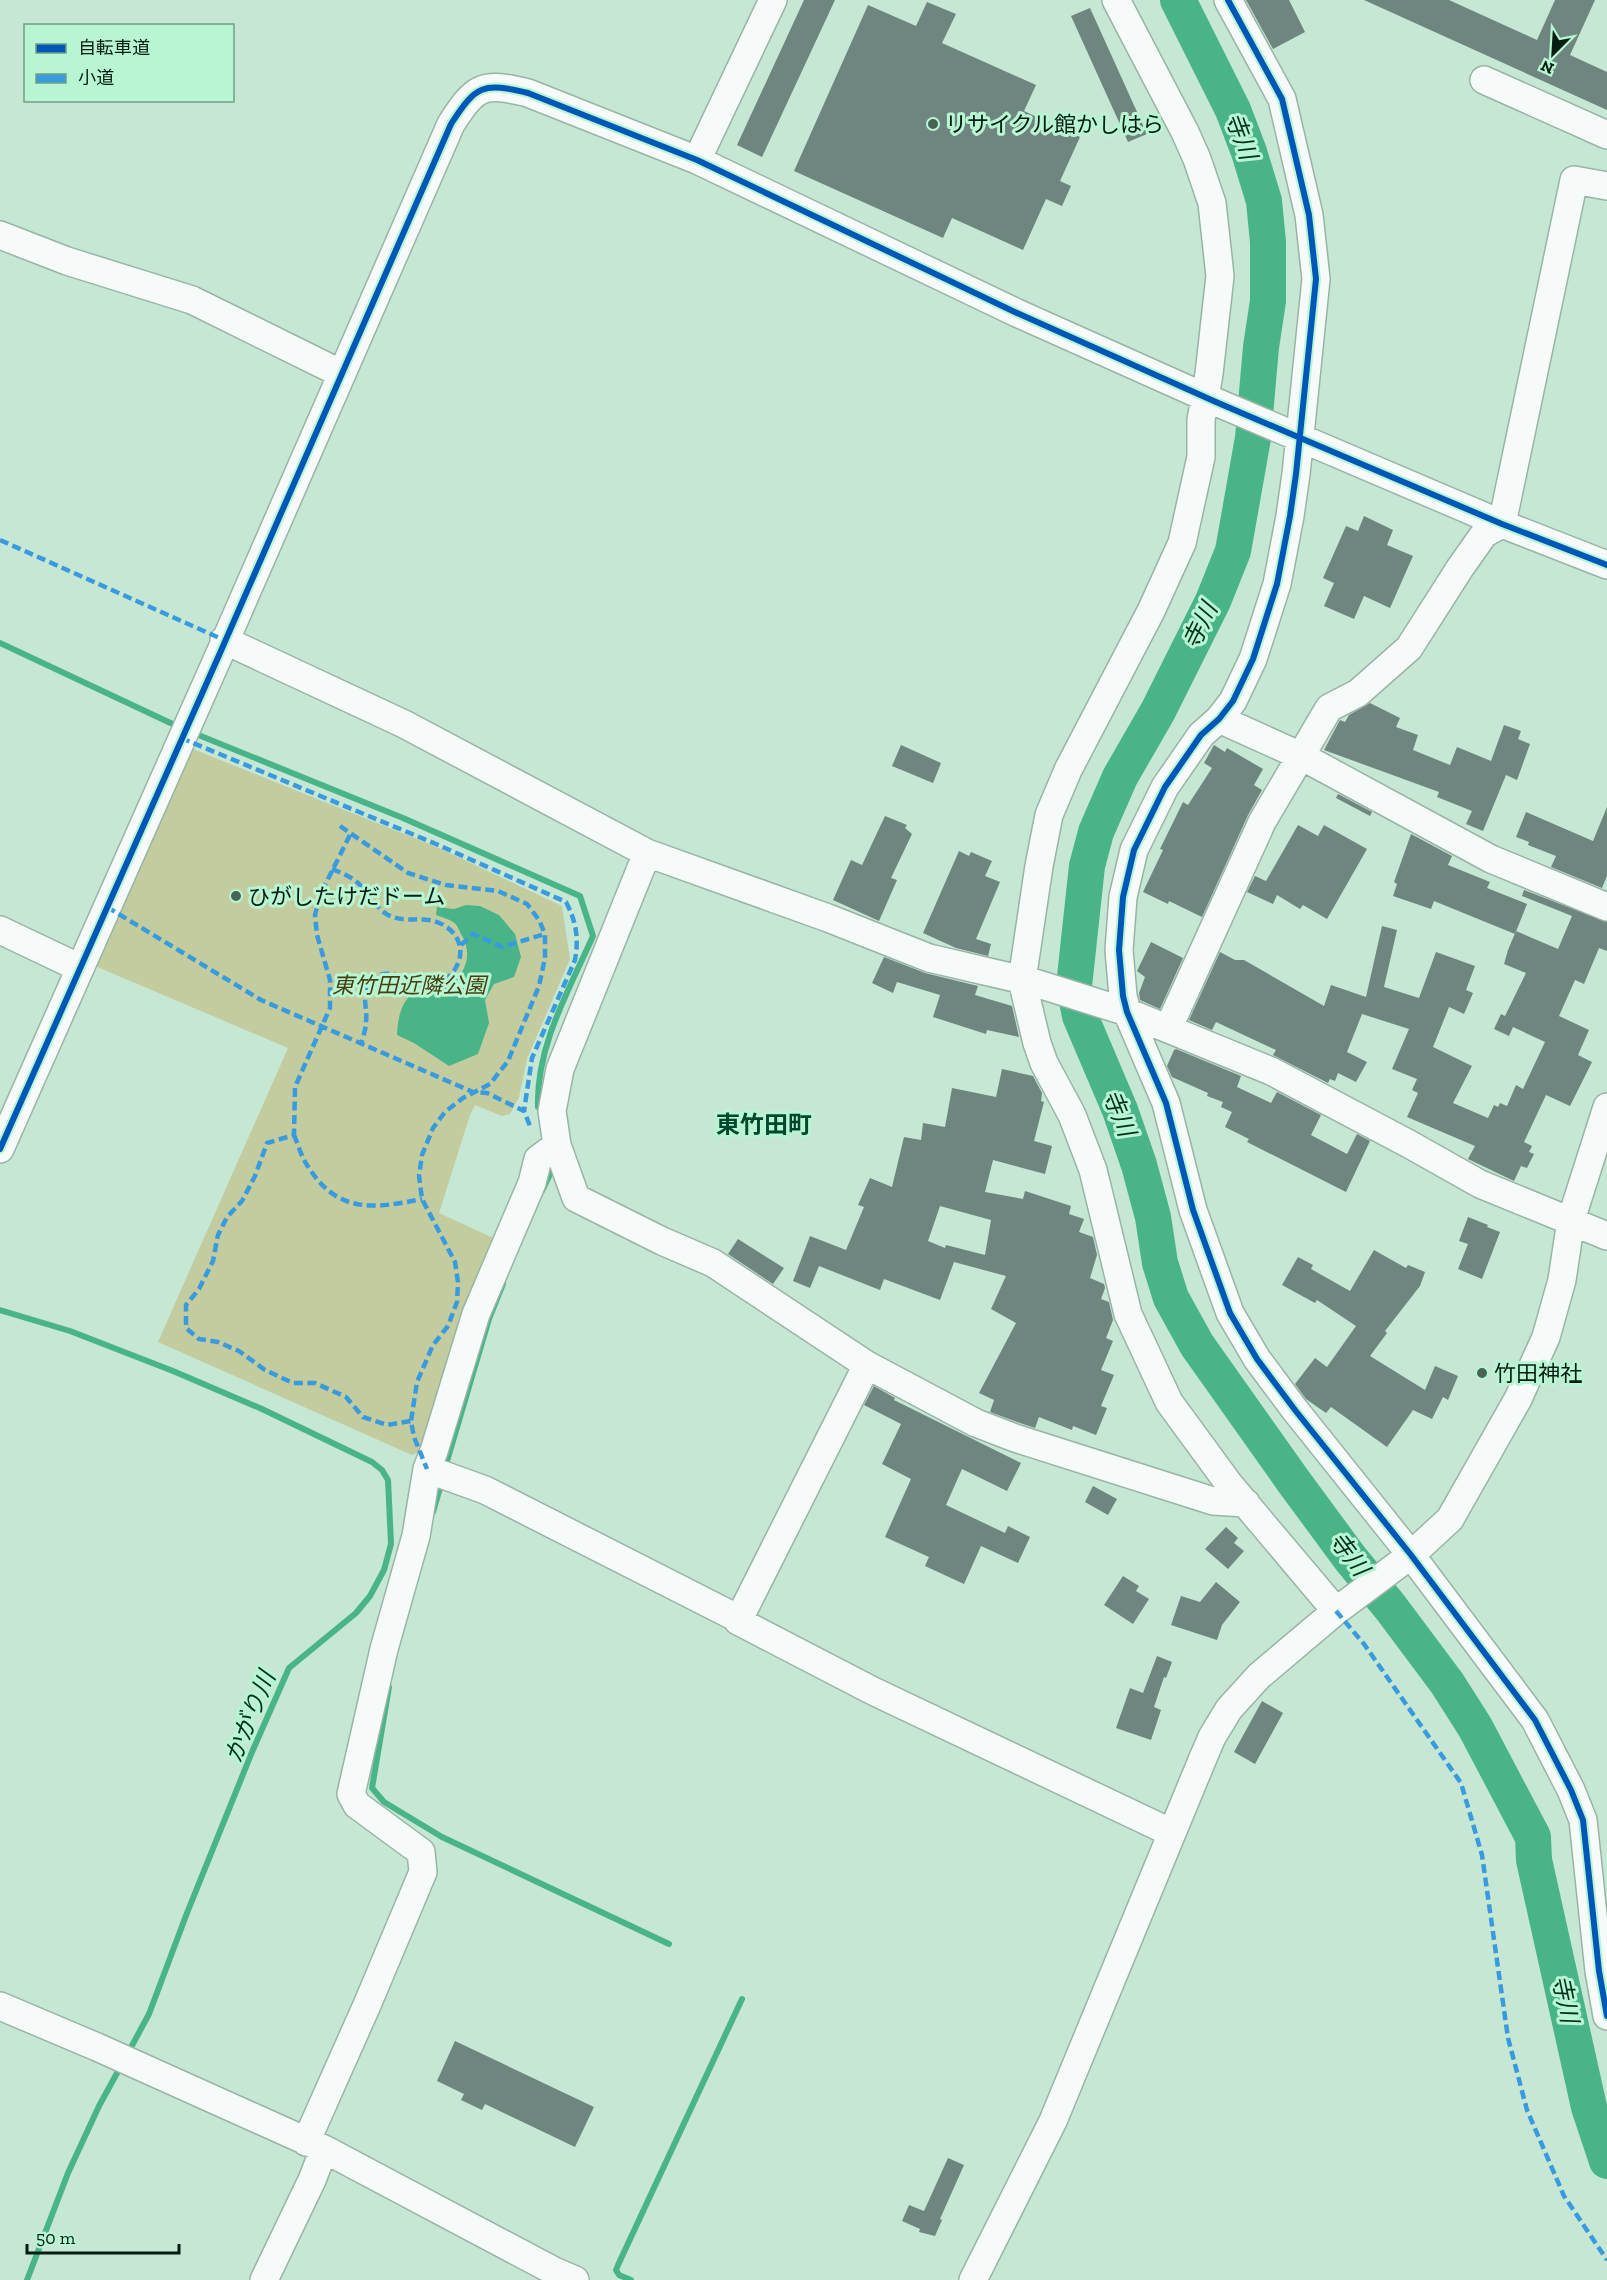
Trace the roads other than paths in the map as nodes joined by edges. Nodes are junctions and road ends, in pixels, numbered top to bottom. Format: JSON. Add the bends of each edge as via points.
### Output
{"nodes":[{"id":1,"x":773,"y":0,"type":"edge"},
{"id":2,"x":1116,"y":0,"type":"edge"},
{"id":3,"x":1228,"y":0,"type":"edge"},
{"id":4,"x":1485,"y":80,"type":"dead end"},
{"id":5,"x":1607,"y":135,"type":"edge"},
{"id":6,"x":697,"y":160,"type":"junction"},
{"id":7,"x":1607,"y":186,"type":"edge"},
{"id":8,"x":0,"y":235,"type":"edge"},
{"id":9,"x":342,"y":374,"type":"junction"},
{"id":10,"x":1211,"y":400,"type":"junction"},
{"id":11,"x":1295,"y":436,"type":"junction"},
{"id":12,"x":1502,"y":524,"type":"junction"},
{"id":13,"x":1607,"y":565,"type":"edge"},
{"id":14,"x":224,"y":640,"type":"junction"},
{"id":15,"x":1219,"y":719,"type":"junction"},
{"id":16,"x":1301,"y":756,"type":"junction"},
{"id":17,"x":647,"y":853,"type":"junction"},
{"id":18,"x":1607,"y":907,"type":"edge"},
{"id":19,"x":0,"y":930,"type":"edge"},
{"id":20,"x":80,"y":968,"type":"junction"},
{"id":21,"x":1027,"y":981,"type":"junction"},
{"id":22,"x":1122,"y":1011,"type":"junction"},
{"id":23,"x":1168,"y":1029,"type":"junction"},
{"id":24,"x":1607,"y":1107,"type":"edge"},
{"id":25,"x":556,"y":1145,"type":"junction"},
{"id":26,"x":0,"y":1149,"type":"edge"},
{"id":27,"x":1571,"y":1220,"type":"junction"},
{"id":28,"x":1607,"y":1236,"type":"edge"},
{"id":29,"x":867,"y":1365,"type":"junction"},
{"id":30,"x":427,"y":1469,"type":"junction"},
{"id":31,"x":1246,"y":1503,"type":"junction"},
{"id":32,"x":1407,"y":1557,"type":"junction"},
{"id":33,"x":1339,"y":1609,"type":"junction"},
{"id":34,"x":739,"y":1619,"type":"junction"},
{"id":35,"x":1172,"y":1833,"type":"junction"},
{"id":36,"x":0,"y":2006,"type":"edge"},
{"id":37,"x":1607,"y":2016,"type":"edge"},
{"id":38,"x":315,"y":2146,"type":"junction"},
{"id":39,"x":264,"y":2280,"type":"edge"},
{"id":40,"x":575,"y":2280,"type":"edge"},
{"id":41,"x":973,"y":2280,"type":"edge"}],
"edges":[{"from":1,"to":6,"type":"street"},
{"from":2,"to":10,"type":"street","via":[[1185,132],[1212,204],[1220,276]]},
{"from":3,"to":11,"type":"street","via":[[1282,99],[1309,215],[1316,279]]},
{"from":4,"to":5,"type":"street"},
{"from":6,"to":9,"type":"street","via":[[528,93],[484,88],[466,100],[451,124]]},
{"from":6,"to":10,"type":"street","via":[[1017,313]]},
{"from":7,"to":12,"type":"street","via":[[1574,180]]},
{"from":8,"to":9,"type":"street","via":[[67,261],[192,300]]},
{"from":9,"to":14,"type":"street"},
{"from":10,"to":11,"type":"street"},
{"from":10,"to":21,"type":"street","via":[[1201,420],[1201,457],[1182,543],[1049,815],[1039,866]]},
{"from":11,"to":12,"type":"street"},
{"from":11,"to":15,"type":"street","via":[[1290,516],[1277,584],[1253,659],[1233,701]]},
{"from":12,"to":13,"type":"street"},
{"from":12,"to":16,"type":"street","via":[[1484,534],[1409,648],[1358,693],[1329,708]]},
{"from":14,"to":17,"type":"street","via":[[404,724]]},
{"from":14,"to":20,"type":"street"},
{"from":15,"to":16,"type":"street"},
{"from":15,"to":22,"type":"street","via":[[1202,735],[1164,787],[1134,850],[1123,897],[1119,950]]},
{"from":16,"to":18,"type":"street","via":[[1491,859]]},
{"from":16,"to":23,"type":"street","via":[[1262,822]]},
{"from":17,"to":21,"type":"street","via":[[928,958]]},
{"from":17,"to":25,"type":"street","via":[[560,1069],[552,1111]]},
{"from":19,"to":20,"type":"street"},
{"from":20,"to":26,"type":"street"},
{"from":21,"to":22,"type":"street"},
{"from":21,"to":31,"type":"street","via":[[1037,1043],[1093,1170],[1132,1324],[1169,1402]]},
{"from":22,"to":23,"type":"street"},
{"from":22,"to":32,"type":"street","via":[[1166,1103],[1193,1210],[1230,1313],[1257,1359]]},
{"from":23,"to":27,"type":"street","via":[[1271,1071],[1480,1184]]},
{"from":24,"to":27,"type":"street"},
{"from":25,"to":29,"type":"street","via":[[576,1198],[713,1263]]},
{"from":25,"to":30,"type":"street","via":[[538,1159],[532,1183],[476,1314]]},
{"from":27,"to":28,"type":"street"},
{"from":27,"to":32,"type":"street","via":[[1561,1287],[1546,1337],[1518,1399],[1450,1519]]},
{"from":29,"to":31,"type":"street","via":[[976,1423],[1015,1438],[1213,1501]]},
{"from":29,"to":34,"type":"street"},
{"from":30,"to":34,"type":"street","via":[[485,1490]]},
{"from":30,"to":38,"type":"street","via":[[416,1536],[384,1648],[351,1794],[357,1805],[421,1852],[423,1872]]},
{"from":31,"to":33,"type":"street"},
{"from":32,"to":33,"type":"street"},
{"from":32,"to":37,"type":"street","via":[[1535,1720],[1571,1790],[1583,1820]]},
{"from":33,"to":35,"type":"street","via":[[1259,1676],[1229,1709],[1212,1737]]},
{"from":34,"to":35,"type":"street","via":[[873,1691]]},
{"from":35,"to":41,"type":"street","via":[[1053,2121]]},
{"from":36,"to":38,"type":"street"},
{"from":38,"to":39,"type":"street","via":[[312,2180]]},
{"from":38,"to":40,"type":"street"}]}
